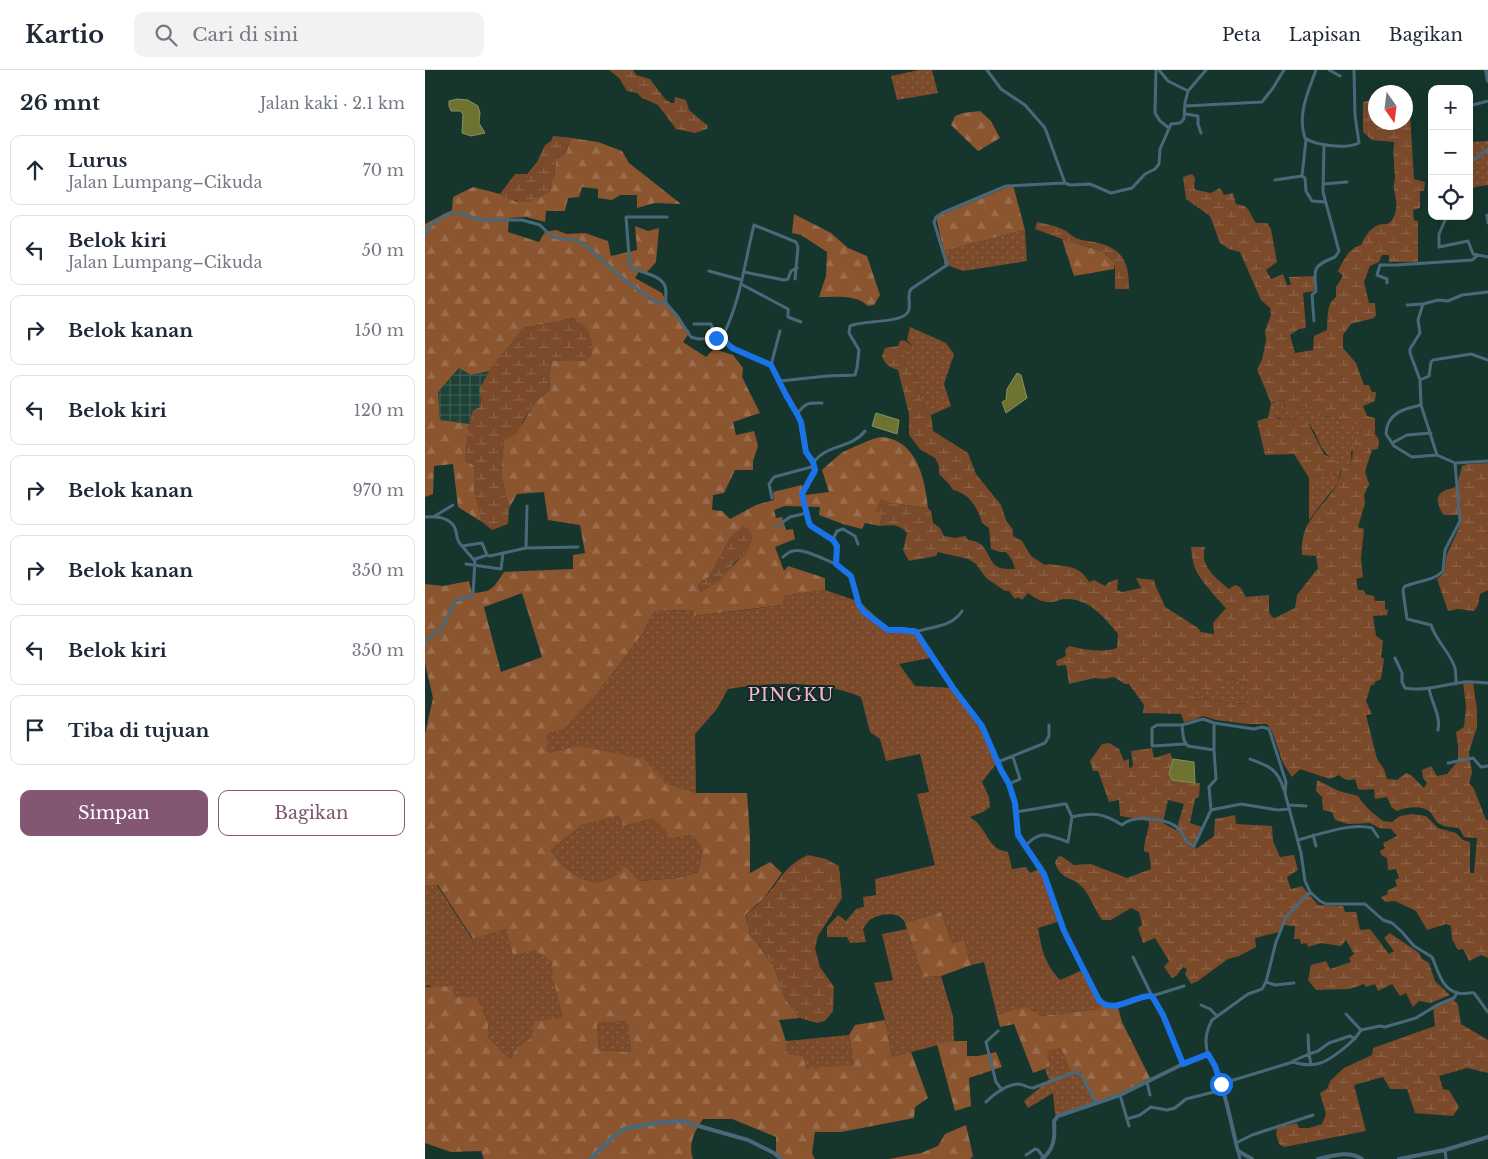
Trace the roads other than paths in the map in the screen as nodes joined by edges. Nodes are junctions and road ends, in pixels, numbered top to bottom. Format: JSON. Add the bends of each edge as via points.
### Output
{"nodes":[{"id":1,"x":987,"y":70,"type":"edge"},
{"id":2,"x":1158,"y":70,"type":"edge"},
{"id":3,"x":1206,"y":70,"type":"edge"},
{"id":4,"x":1284,"y":70,"type":"edge"},
{"id":5,"x":1317,"y":70,"type":"edge"},
{"id":6,"x":1329,"y":70,"type":"edge"},
{"id":7,"x":1354,"y":70,"type":"edge"},
{"id":8,"x":1486,"y":70,"type":"edge"},
{"id":9,"x":1341,"y":76,"type":"dead end"},
{"id":10,"x":1488,"y":81,"type":"edge"},
{"id":11,"x":1188,"y":91,"type":"junction"},
{"id":12,"x":1488,"y":101,"type":"edge"},
{"id":13,"x":1473,"y":104,"type":"edge"},
{"id":14,"x":1185,"y":106,"type":"junction"},
{"id":15,"x":1186,"y":114,"type":"junction"},
{"id":16,"x":1169,"y":128,"type":"junction"},
{"id":17,"x":1201,"y":133,"type":"dead end"},
{"id":18,"x":1306,"y":140,"type":"junction"},
{"id":19,"x":1324,"y":145,"type":"junction"},
{"id":20,"x":1488,"y":149,"type":"edge"},
{"id":21,"x":1473,"y":161,"type":"edge"},
{"id":22,"x":1302,"y":176,"type":"junction"},
{"id":23,"x":1275,"y":180,"type":"dead end"},
{"id":24,"x":1347,"y":182,"type":"dead end"},
{"id":25,"x":1065,"y":183,"type":"junction"},
{"id":26,"x":1323,"y":184,"type":"junction"},
{"id":27,"x":1325,"y":202,"type":"junction"},
{"id":28,"x":1487,"y":215,"type":"dead end"},
{"id":29,"x":667,"y":217,"type":"dead end"},
{"id":30,"x":1445,"y":220,"type":"edge"},
{"id":31,"x":1488,"y":223,"type":"edge"},
{"id":32,"x":425,"y":236,"type":"edge"},
{"id":33,"x":1478,"y":255,"type":"junction"},
{"id":34,"x":1488,"y":257,"type":"edge"},
{"id":35,"x":797,"y":268,"type":"junction"},
{"id":36,"x":709,"y":271,"type":"dead end"},
{"id":37,"x":744,"y":272,"type":"junction"},
{"id":38,"x":795,"y":279,"type":"dead end"},
{"id":39,"x":742,"y":282,"type":"junction"},
{"id":40,"x":1387,"y":283,"type":"dead end"},
{"id":41,"x":1488,"y":292,"type":"edge"},
{"id":42,"x":666,"y":303,"type":"junction"},
{"id":43,"x":1423,"y":304,"type":"junction"},
{"id":44,"x":1407,"y":305,"type":"dead end"},
{"id":45,"x":1314,"y":321,"type":"dead end"},
{"id":46,"x":801,"y":322,"type":"dead end"},
{"id":47,"x":694,"y":324,"type":"dead end"},
{"id":48,"x":780,"y":331,"type":"dead end"},
{"id":49,"x":716,"y":338,"type":"junction"},
{"id":50,"x":722,"y":338,"type":"junction"},
{"id":51,"x":1488,"y":360,"type":"edge"},
{"id":52,"x":771,"y":365,"type":"junction"},
{"id":53,"x":1420,"y":380,"type":"junction"},
{"id":54,"x":780,"y":381,"type":"junction"},
{"id":55,"x":822,"y":403,"type":"dead end"},
{"id":56,"x":1421,"y":405,"type":"junction"},
{"id":57,"x":797,"y":414,"type":"junction"},
{"id":58,"x":865,"y":431,"type":"dead end"},
{"id":59,"x":1431,"y":433,"type":"junction"},
{"id":60,"x":1392,"y":443,"type":"junction"},
{"id":61,"x":1437,"y":455,"type":"junction"},
{"id":62,"x":1488,"y":461,"type":"edge"},
{"id":63,"x":1455,"y":463,"type":"junction"},
{"id":64,"x":814,"y":464,"type":"junction"},
{"id":65,"x":772,"y":498,"type":"dead end"},
{"id":66,"x":453,"y":505,"type":"dead end"},
{"id":67,"x":527,"y":506,"type":"dead end"},
{"id":68,"x":807,"y":513,"type":"junction"},
{"id":69,"x":425,"y":517,"type":"edge"},
{"id":70,"x":434,"y":517,"type":"junction"},
{"id":71,"x":776,"y":527,"type":"dead end"},
{"id":72,"x":833,"y":540,"type":"junction"},
{"id":73,"x":858,"y":544,"type":"dead end"},
{"id":74,"x":461,"y":546,"type":"junction"},
{"id":75,"x":579,"y":547,"type":"dead end"},
{"id":76,"x":526,"y":548,"type":"junction"},
{"id":77,"x":503,"y":553,"type":"junction"},
{"id":78,"x":487,"y":555,"type":"junction"},
{"id":79,"x":783,"y":557,"type":"dead end"},
{"id":80,"x":475,"y":560,"type":"junction"},
{"id":81,"x":467,"y":564,"type":"dead end"},
{"id":82,"x":836,"y":564,"type":"junction"},
{"id":83,"x":474,"y":565,"type":"junction"},
{"id":84,"x":962,"y":610,"type":"dead end"},
{"id":85,"x":916,"y":632,"type":"junction"},
{"id":86,"x":425,"y":643,"type":"edge"},
{"id":87,"x":1395,"y":658,"type":"dead end"},
{"id":88,"x":1488,"y":683,"type":"edge"},
{"id":89,"x":1456,"y":684,"type":"junction"},
{"id":90,"x":1429,"y":688,"type":"junction"},
{"id":91,"x":1214,"y":723,"type":"junction"},
{"id":92,"x":1049,"y":725,"type":"dead end"},
{"id":93,"x":1182,"y":725,"type":"junction"},
{"id":94,"x":1438,"y":730,"type":"dead end"},
{"id":95,"x":1185,"y":744,"type":"junction"},
{"id":96,"x":1214,"y":750,"type":"junction"},
{"id":97,"x":1013,"y":757,"type":"junction"},
{"id":98,"x":1250,"y":759,"type":"dead end"},
{"id":99,"x":998,"y":762,"type":"junction"},
{"id":100,"x":1449,"y":763,"type":"dead end"},
{"id":101,"x":1488,"y":766,"type":"edge"},
{"id":102,"x":1009,"y":784,"type":"junction"},
{"id":103,"x":1285,"y":793,"type":"junction"},
{"id":104,"x":1306,"y":806,"type":"dead end"},
{"id":105,"x":1289,"y":807,"type":"junction"},
{"id":106,"x":1211,"y":810,"type":"junction"},
{"id":107,"x":1016,"y":812,"type":"junction"},
{"id":108,"x":1072,"y":817,"type":"junction"},
{"id":109,"x":1313,"y":835,"type":"junction"},
{"id":110,"x":1378,"y":837,"type":"dead end"},
{"id":111,"x":1298,"y":840,"type":"junction"},
{"id":112,"x":1025,"y":846,"type":"junction"},
{"id":113,"x":1315,"y":846,"type":"dead end"},
{"id":114,"x":1310,"y":892,"type":"junction"},
{"id":115,"x":1133,"y":957,"type":"dead end"},
{"id":116,"x":1266,"y":982,"type":"junction"},
{"id":117,"x":1294,"y":983,"type":"dead end"},
{"id":118,"x":1184,"y":986,"type":"dead end"},
{"id":119,"x":1457,"y":993,"type":"junction"},
{"id":120,"x":1152,"y":996,"type":"junction"},
{"id":121,"x":1201,"y":1005,"type":"dead end"},
{"id":122,"x":1488,"y":1012,"type":"edge"},
{"id":123,"x":1346,"y":1014,"type":"dead end"},
{"id":124,"x":1217,"y":1016,"type":"junction"},
{"id":125,"x":1361,"y":1030,"type":"junction"},
{"id":126,"x":998,"y":1031,"type":"dead end"},
{"id":127,"x":1308,"y":1035,"type":"dead end"},
{"id":128,"x":1356,"y":1039,"type":"junction"},
{"id":129,"x":1208,"y":1054,"type":"junction"},
{"id":130,"x":1309,"y":1054,"type":"junction"},
{"id":131,"x":1293,"y":1062,"type":"junction"},
{"id":132,"x":1183,"y":1064,"type":"junction"},
{"id":133,"x":1311,"y":1065,"type":"junction"},
{"id":134,"x":1147,"y":1082,"type":"junction"},
{"id":135,"x":1221,"y":1084,"type":"junction"},
{"id":136,"x":1002,"y":1090,"type":"junction"},
{"id":137,"x":1222,"y":1090,"type":"junction"},
{"id":138,"x":1120,"y":1095,"type":"junction"},
{"id":139,"x":1150,"y":1095,"type":"dead end"},
{"id":140,"x":987,"y":1102,"type":"dead end"},
{"id":141,"x":1097,"y":1104,"type":"junction"},
{"id":142,"x":1313,"y":1115,"type":"dead end"},
{"id":143,"x":1127,"y":1119,"type":"junction"},
{"id":144,"x":1129,"y":1126,"type":"dead end"},
{"id":145,"x":1488,"y":1137,"type":"edge"},
{"id":146,"x":1236,"y":1143,"type":"junction"},
{"id":147,"x":1445,"y":1150,"type":"junction"},
{"id":148,"x":1238,"y":1151,"type":"junction"},
{"id":149,"x":1026,"y":1155,"type":"dead end"},
{"id":150,"x":1423,"y":1157,"type":"edge"},
{"id":151,"x":1043,"y":1158,"type":"edge"},
{"id":152,"x":590,"y":1159,"type":"edge"},
{"id":153,"x":781,"y":1159,"type":"edge"},
{"id":154,"x":1240,"y":1159,"type":"edge"},
{"id":155,"x":1251,"y":1159,"type":"edge"},
{"id":156,"x":1318,"y":1159,"type":"edge"},
{"id":157,"x":1362,"y":1159,"type":"edge"},
{"id":158,"x":1399,"y":1159,"type":"edge"},
{"id":159,"x":1446,"y":1159,"type":"edge"}],
"edges":[{"from":1,"to":25,"type":"street","via":[[1001,89],[1025,105],[1045,128]]},
{"from":2,"to":11,"type":"street","via":[[1168,81]]},
{"from":2,"to":16,"type":"street","via":[[1155,113]]},
{"from":3,"to":11,"type":"street"},
{"from":4,"to":14,"type":"street","via":[[1262,102]]},
{"from":5,"to":18,"type":"street","via":[[1303,111]]},
{"from":6,"to":9,"type":"street"},
{"from":7,"to":19,"type":"street","via":[[1359,143]]},
{"from":8,"to":10,"type":"street"},
{"from":11,"to":14,"type":"street"},
{"from":12,"to":13,"type":"street"},
{"from":14,"to":15,"type":"street"},
{"from":15,"to":16,"type":"street","via":[[1182,122],[1171,124]]},
{"from":15,"to":17,"type":"street","via":[[1198,116]]},
{"from":16,"to":25,"type":"street","via":[[1160,149],[1159,164],[1132,188],[1111,193],[1090,184]]},
{"from":18,"to":19,"type":"street"},
{"from":18,"to":22,"type":"street"},
{"from":19,"to":26,"type":"street"},
{"from":20,"to":21,"type":"street"},
{"from":22,"to":23,"type":"street"},
{"from":22,"to":27,"type":"street","via":[[1312,201]]},
{"from":24,"to":26,"type":"street"},
{"from":25,"to":54,"type":"street","via":[[1006,186],[936,217],[934,222],[947,265],[911,288],[906,314],[850,326],[849,333],[860,353],[855,375]]},
{"from":26,"to":27,"type":"street"},
{"from":27,"to":45,"type":"street","via":[[1339,251],[1335,257],[1317,266],[1316,291],[1312,295]]},
{"from":28,"to":31,"type":"street"},
{"from":29,"to":42,"type":"street","via":[[626,217],[630,267],[664,284]]},
{"from":30,"to":33,"type":"street","via":[[1439,234],[1439,247],[1468,241],[1472,253]]},
{"from":32,"to":42,"type":"street","via":[[431,225],[450,213],[476,219],[533,222],[551,236],[577,240],[627,282],[657,303]]},
{"from":33,"to":34,"type":"street"},
{"from":33,"to":40,"type":"street","via":[[1472,260],[1380,265],[1377,275],[1387,279]]},
{"from":35,"to":37,"type":"street","via":[[783,280]]},
{"from":35,"to":37,"type":"street","via":[[799,247],[796,242],[754,225]]},
{"from":35,"to":38,"type":"street"},
{"from":36,"to":39,"type":"street"},
{"from":37,"to":39,"type":"street"},
{"from":39,"to":46,"type":"street","via":[[788,309],[788,317]]},
{"from":39,"to":50,"type":"street"},
{"from":41,"to":43,"type":"street"},
{"from":42,"to":49,"type":"street","via":[[691,337]]},
{"from":43,"to":44,"type":"street"},
{"from":43,"to":53,"type":"street","via":[[1420,333],[1410,349]]},
{"from":47,"to":49,"type":"street","via":[[711,324]]},
{"from":48,"to":52,"type":"street"},
{"from":49,"to":50,"type":"street"},
{"from":50,"to":52,"type":"street","via":[[732,348]]},
{"from":51,"to":53,"type":"street","via":[[1471,354],[1433,360],[1429,376]]},
{"from":52,"to":54,"type":"street"},
{"from":53,"to":56,"type":"street"},
{"from":54,"to":57,"type":"street"},
{"from":55,"to":57,"type":"street","via":[[808,403]]},
{"from":56,"to":59,"type":"street"},
{"from":56,"to":60,"type":"street","via":[[1405,409],[1388,420],[1386,434]]},
{"from":57,"to":64,"type":"street","via":[[806,452]]},
{"from":58,"to":64,"type":"street","via":[[854,442],[821,453]]},
{"from":59,"to":60,"type":"street","via":[[1407,435]]},
{"from":59,"to":61,"type":"street"},
{"from":60,"to":61,"type":"street","via":[[1412,457]]},
{"from":61,"to":63,"type":"street"},
{"from":62,"to":63,"type":"street"},
{"from":63,"to":89,"type":"street","via":[[1460,521],[1445,550],[1443,571],[1409,584],[1403,591],[1407,618],[1431,625],[1435,638],[1455,666]]},
{"from":64,"to":65,"type":"street","via":[[770,480]]},
{"from":64,"to":68,"type":"street","via":[[815,474],[802,494]]},
{"from":66,"to":70,"type":"street"},
{"from":67,"to":76,"type":"street"},
{"from":68,"to":71,"type":"street","via":[[789,517]]},
{"from":68,"to":72,"type":"street","via":[[811,526]]},
{"from":69,"to":70,"type":"street"},
{"from":70,"to":74,"type":"street","via":[[441,517],[453,525]]},
{"from":72,"to":73,"type":"street","via":[[837,531],[843,529],[855,536]]},
{"from":72,"to":82,"type":"street","via":[[837,546]]},
{"from":74,"to":78,"type":"street","via":[[482,543]]},
{"from":74,"to":80,"type":"street"},
{"from":75,"to":76,"type":"street"},
{"from":76,"to":77,"type":"street"},
{"from":77,"to":78,"type":"street"},
{"from":77,"to":83,"type":"street","via":[[501,569]]},
{"from":78,"to":80,"type":"street"},
{"from":79,"to":82,"type":"street","via":[[795,550]]},
{"from":80,"to":83,"type":"street"},
{"from":81,"to":83,"type":"street"},
{"from":82,"to":85,"type":"street","via":[[851,576],[864,612],[888,630]]},
{"from":83,"to":86,"type":"street","via":[[473,595],[455,601],[441,630]]},
{"from":84,"to":85,"type":"street","via":[[952,622]]},
{"from":85,"to":99,"type":"street","via":[[982,726]]},
{"from":87,"to":90,"type":"street","via":[[1405,688]]},
{"from":88,"to":89,"type":"street"},
{"from":89,"to":90,"type":"street"},
{"from":90,"to":94,"type":"street","via":[[1436,706]]},
{"from":91,"to":93,"type":"street","via":[[1203,719]]},
{"from":91,"to":96,"type":"street"},
{"from":91,"to":103,"type":"street","via":[[1269,729],[1286,782]]},
{"from":92,"to":97,"type":"street","via":[[1045,743]]},
{"from":93,"to":95,"type":"street"},
{"from":93,"to":95,"type":"street","via":[[1153,726],[1152,746]]},
{"from":95,"to":96,"type":"street"},
{"from":96,"to":106,"type":"street","via":[[1216,779],[1209,787]]},
{"from":97,"to":99,"type":"street"},
{"from":97,"to":102,"type":"street","via":[[1020,779]]},
{"from":98,"to":103,"type":"street","via":[[1275,771]]},
{"from":99,"to":102,"type":"street"},
{"from":100,"to":101,"type":"street","via":[[1473,758],[1481,767]]},
{"from":102,"to":107,"type":"street"},
{"from":103,"to":105,"type":"street"},
{"from":104,"to":105,"type":"street"},
{"from":105,"to":106,"type":"street","via":[[1278,810],[1241,804]]},
{"from":105,"to":111,"type":"street"},
{"from":106,"to":108,"type":"street","via":[[1195,846],[1187,842],[1179,829],[1165,822],[1132,819],[1122,825],[1095,813]]},
{"from":107,"to":108,"type":"street","via":[[1066,804]]},
{"from":107,"to":112,"type":"street","via":[[1018,835]]},
{"from":108,"to":112,"type":"street","via":[[1068,842],[1044,834],[1034,837]]},
{"from":109,"to":110,"type":"street","via":[[1363,827],[1374,830]]},
{"from":109,"to":111,"type":"street"},
{"from":109,"to":113,"type":"street"},
{"from":111,"to":114,"type":"street","via":[[1305,882]]},
{"from":112,"to":120,"type":"street","via":[[1044,874],[1064,931],[1099,1000],[1111,1006]]},
{"from":114,"to":116,"type":"street","via":[[1286,917]]},
{"from":114,"to":119,"type":"street","via":[[1326,904],[1367,906],[1392,923],[1417,949],[1432,957],[1439,976]]},
{"from":115,"to":120,"type":"street"},
{"from":116,"to":117,"type":"street","via":[[1275,985]]},
{"from":116,"to":124,"type":"street","via":[[1262,989],[1248,994]]},
{"from":118,"to":120,"type":"street"},
{"from":119,"to":122,"type":"street","via":[[1475,994]]},
{"from":119,"to":125,"type":"street","via":[[1456,997],[1416,1018]]},
{"from":120,"to":132,"type":"street"},
{"from":121,"to":124,"type":"street"},
{"from":123,"to":125,"type":"street"},
{"from":124,"to":129,"type":"street","via":[[1207,1033]]},
{"from":125,"to":128,"type":"street"},
{"from":126,"to":136,"type":"street","via":[[986,1042],[996,1082]]},
{"from":127,"to":130,"type":"street"},
{"from":128,"to":130,"type":"street","via":[[1350,1036],[1337,1040]]},
{"from":128,"to":133,"type":"street","via":[[1325,1061]]},
{"from":129,"to":132,"type":"street"},
{"from":129,"to":135,"type":"street"},
{"from":130,"to":131,"type":"street"},
{"from":130,"to":133,"type":"street"},
{"from":131,"to":133,"type":"street"},
{"from":131,"to":135,"type":"street"},
{"from":132,"to":134,"type":"street"},
{"from":134,"to":138,"type":"street"},
{"from":134,"to":139,"type":"street"},
{"from":135,"to":137,"type":"street"},
{"from":136,"to":140,"type":"street"},
{"from":136,"to":141,"type":"street","via":[[1018,1084],[1033,1088],[1079,1072]]},
{"from":137,"to":143,"type":"street","via":[[1186,1099],[1167,1110],[1151,1107]]},
{"from":137,"to":146,"type":"street"},
{"from":138,"to":141,"type":"street"},
{"from":138,"to":143,"type":"street"},
{"from":141,"to":151,"type":"street","via":[[1058,1116],[1053,1143]]},
{"from":142,"to":146,"type":"street"},
{"from":143,"to":144,"type":"street"},
{"from":145,"to":147,"type":"street"},
{"from":146,"to":148,"type":"street"},
{"from":147,"to":150,"type":"street"},
{"from":147,"to":159,"type":"street"},
{"from":148,"to":154,"type":"street"},
{"from":148,"to":155,"type":"street"},
{"from":149,"to":151,"type":"street","via":[[1035,1149]]},
{"from":150,"to":158,"type":"street"},
{"from":152,"to":153,"type":"street","via":[[624,1129],[681,1121],[748,1140]]},
{"from":156,"to":157,"type":"street","via":[[1352,1154]]}]}
